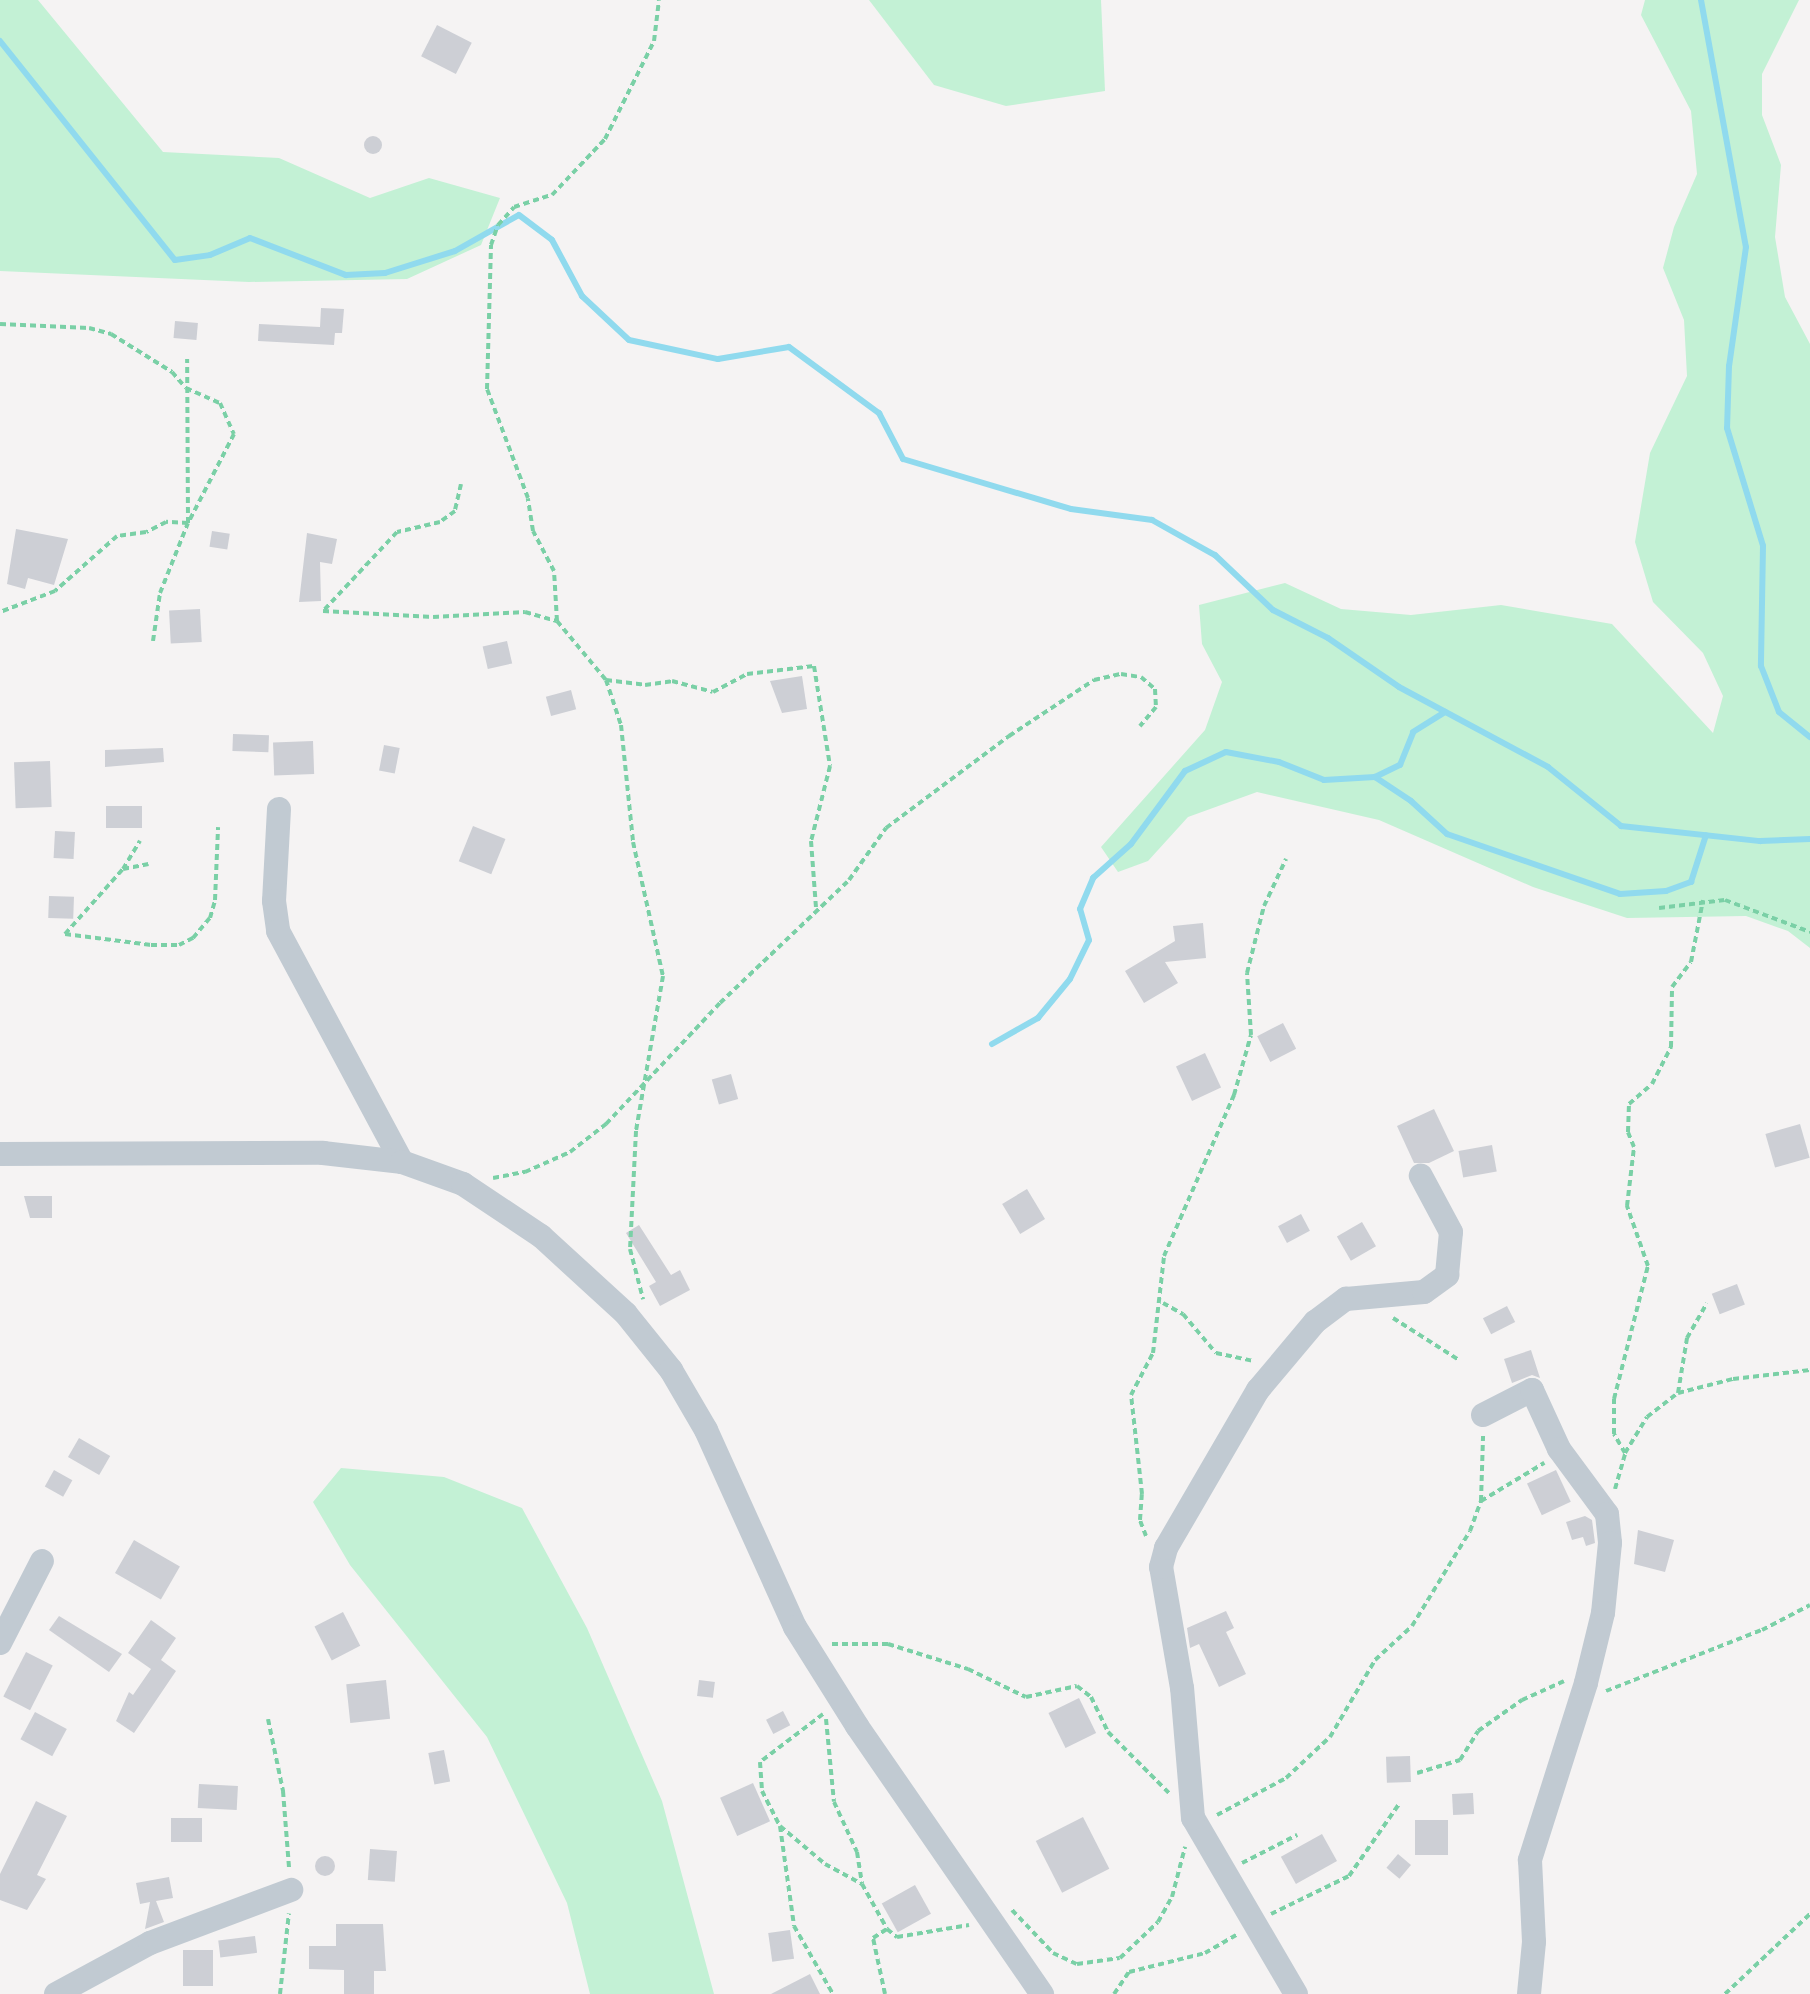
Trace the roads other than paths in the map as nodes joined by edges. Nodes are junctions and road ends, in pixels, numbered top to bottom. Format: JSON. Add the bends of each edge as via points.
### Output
{"nodes":[{"id":1,"x":279,"y":809,"type":"dead end"},
{"id":2,"x":0,"y":1154,"type":"edge"},
{"id":3,"x":402,"y":1162,"type":"junction"},
{"id":4,"x":1421,"y":1176,"type":"dead end"},
{"id":5,"x":1483,"y":1415,"type":"road end"},
{"id":6,"x":42,"y":1561,"type":"dead end"},
{"id":7,"x":2,"y":1634,"type":"edge"},
{"id":8,"x":291,"y":1890,"type":"road end"},
{"id":9,"x":56,"y":1994,"type":"edge"},
{"id":10,"x":1042,"y":1994,"type":"edge"},
{"id":11,"x":1296,"y":1994,"type":"edge"},
{"id":12,"x":1529,"y":1994,"type":"edge"}],
"edges":[{"from":1,"to":3,"type":"street","via":[[274,901],[278,931]]},
{"from":2,"to":3,"type":"street","via":[[323,1153]]},
{"from":3,"to":10,"type":"street","via":[[463,1184],[541,1236],[626,1314],[671,1370],[706,1430],[833,1707]]},
{"from":4,"to":11,"type":"street","via":[[1451,1232],[1447,1275],[1424,1292],[1346,1299],[1315,1322],[1275,1366],[1166,1548],[1161,1567],[1182,1688],[1196,1823]]},
{"from":5,"to":12,"type":"street","via":[[1532,1390],[1559,1449],[1607,1514],[1610,1543],[1603,1613],[1530,1860],[1534,1942]]},
{"from":6,"to":7,"type":"street"},
{"from":8,"to":9,"type":"street","via":[[150,1943]]}]}
